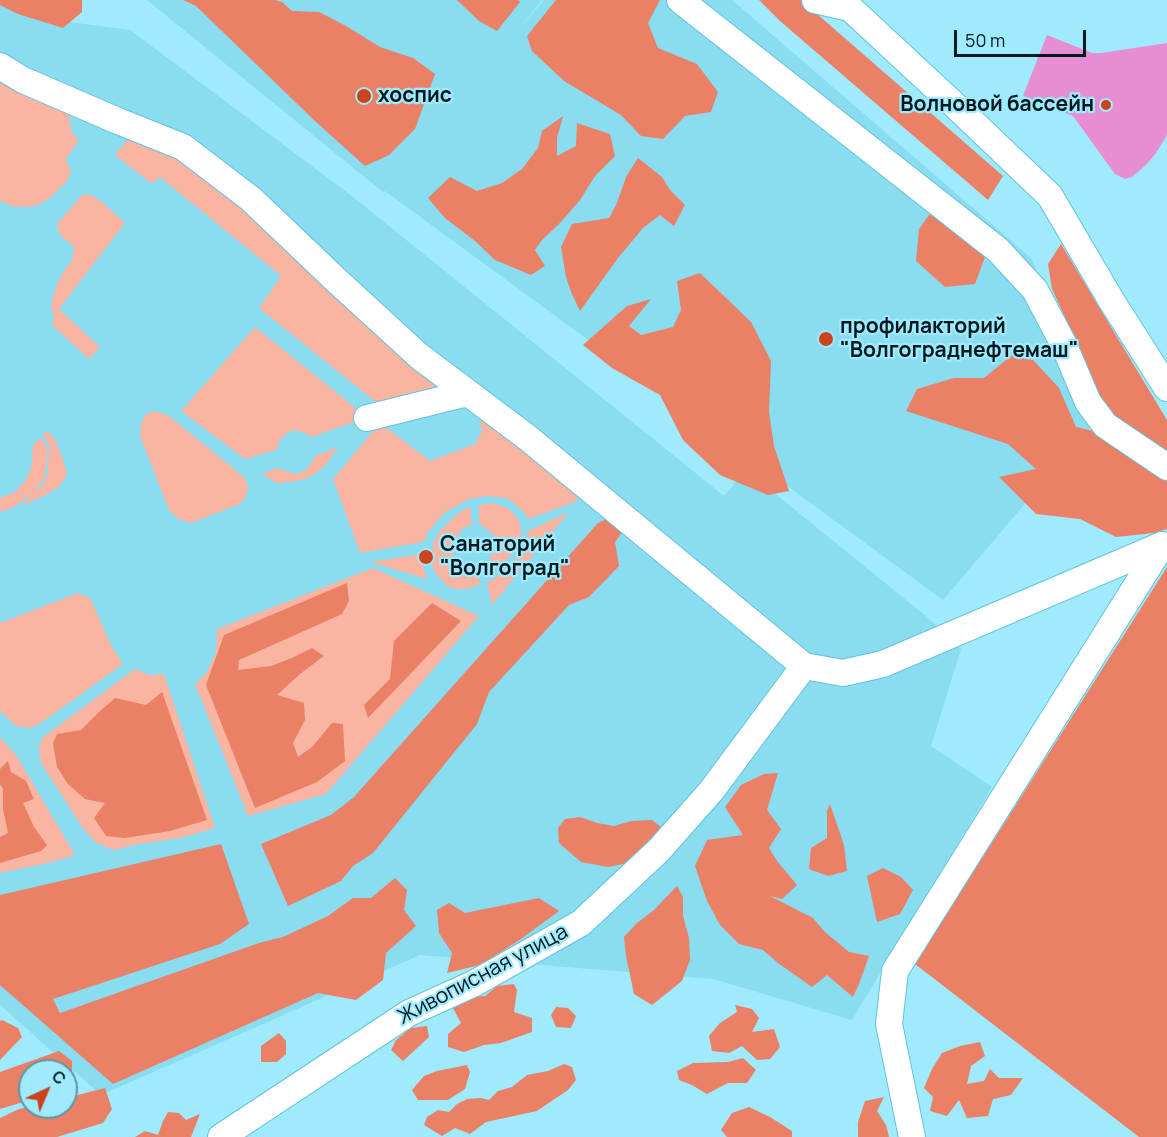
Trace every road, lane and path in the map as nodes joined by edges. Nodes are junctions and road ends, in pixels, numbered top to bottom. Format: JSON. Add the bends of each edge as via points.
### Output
{"nodes":[{"id":1,"x":680,"y":0,"type":"edge"},
{"id":2,"x":815,"y":0,"type":"edge"},
{"id":3,"x":0,"y":66,"type":"edge"},
{"id":4,"x":1167,"y":388,"type":"edge"},
{"id":5,"x":468,"y":393,"type":"junction"},
{"id":6,"x":367,"y":418,"type":"dead end"},
{"id":7,"x":1167,"y":467,"type":"edge"},
{"id":8,"x":1165,"y":545,"type":"edge"},
{"id":9,"x":804,"y":666,"type":"junction"},
{"id":10,"x":221,"y":1137,"type":"edge"},
{"id":11,"x":912,"y":1137,"type":"edge"}],
"edges":[{"from":1,"to":7,"type":"street","via":[[998,250],[1035,290],[1088,402],[1105,425]]},
{"from":2,"to":4,"type":"street","via":[[849,8],[1050,196]]},
{"from":3,"to":5,"type":"street","via":[[23,80],[183,147],[251,199],[419,356]]},
{"from":5,"to":6,"type":"street"},
{"from":5,"to":9,"type":"street"},
{"from":8,"to":9,"type":"street","via":[[883,664],[843,673]]},
{"from":8,"to":11,"type":"street","via":[[895,971],[889,1024]]},
{"from":9,"to":10,"type":"street","name":"Живописная улица","via":[[712,790],[659,850],[581,923],[475,983],[410,1013]]}]}
